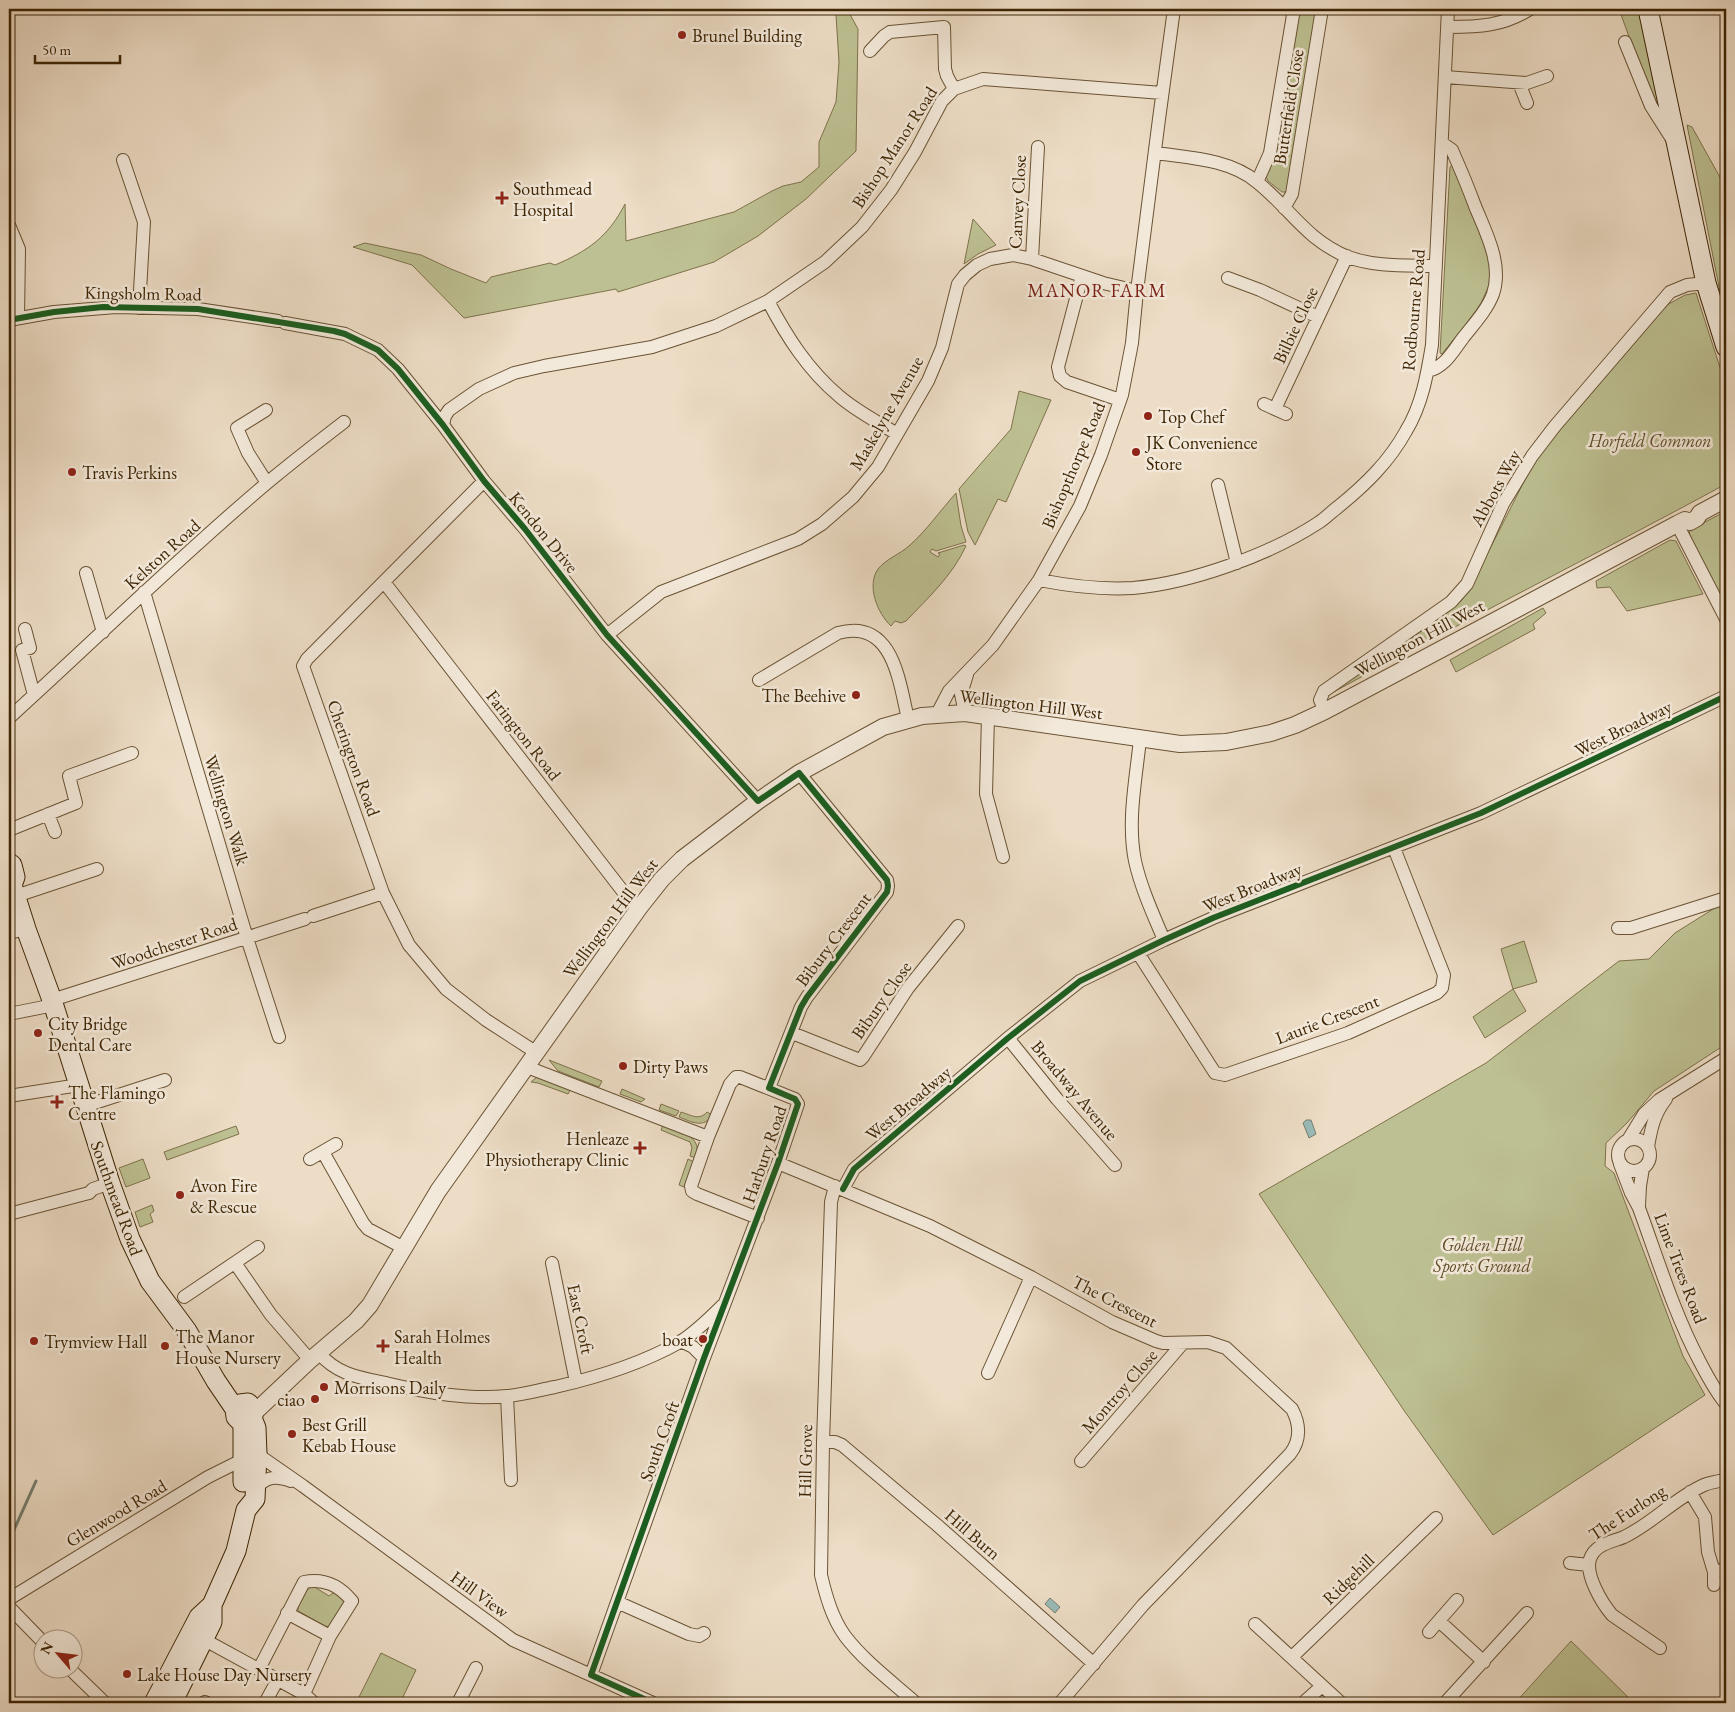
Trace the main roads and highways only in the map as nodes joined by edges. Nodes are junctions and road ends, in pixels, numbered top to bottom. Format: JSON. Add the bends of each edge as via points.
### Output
{"nodes":[{"id":1,"x":1648,"y":9,"type":"edge"},
{"id":2,"x":1726,"y":347,"type":"edge"},
{"id":3,"x":9,"y":863,"type":"edge"},
{"id":4,"x":12,"y":888,"type":"edge"},
{"id":5,"x":17,"y":931,"type":"edge"},
{"id":6,"x":251,"y":1457,"type":"junction"},
{"id":7,"x":246,"y":1510,"type":"junction"},
{"id":8,"x":212,"y":1605,"type":"junction"},
{"id":9,"x":154,"y":1703,"type":"edge"},
{"id":10,"x":172,"y":1703,"type":"edge"}],
"edges":[{"from":1,"to":2,"type":"main road","via":[[1706,283]]},
{"from":3,"to":4,"type":"main road","name":"Southmead Road","via":[[15,877]]},
{"from":4,"to":5,"type":"main road","name":"Southmead Road"},
{"from":5,"to":6,"type":"main road","name":"Southmead Road","via":[[53,1003],[110,1183],[142,1268],[187,1331],[203,1360],[247,1411]]},
{"from":6,"to":7,"type":"main road","via":[[242,1498]]},
{"from":6,"to":7,"type":"main road","via":[[256,1488],[254,1499]]},
{"from":7,"to":8,"type":"main road","via":[[236,1552]]},
{"from":8,"to":9,"type":"main road","via":[[199,1617]]},
{"from":8,"to":10,"type":"main road","via":[[212,1622]]}]}
